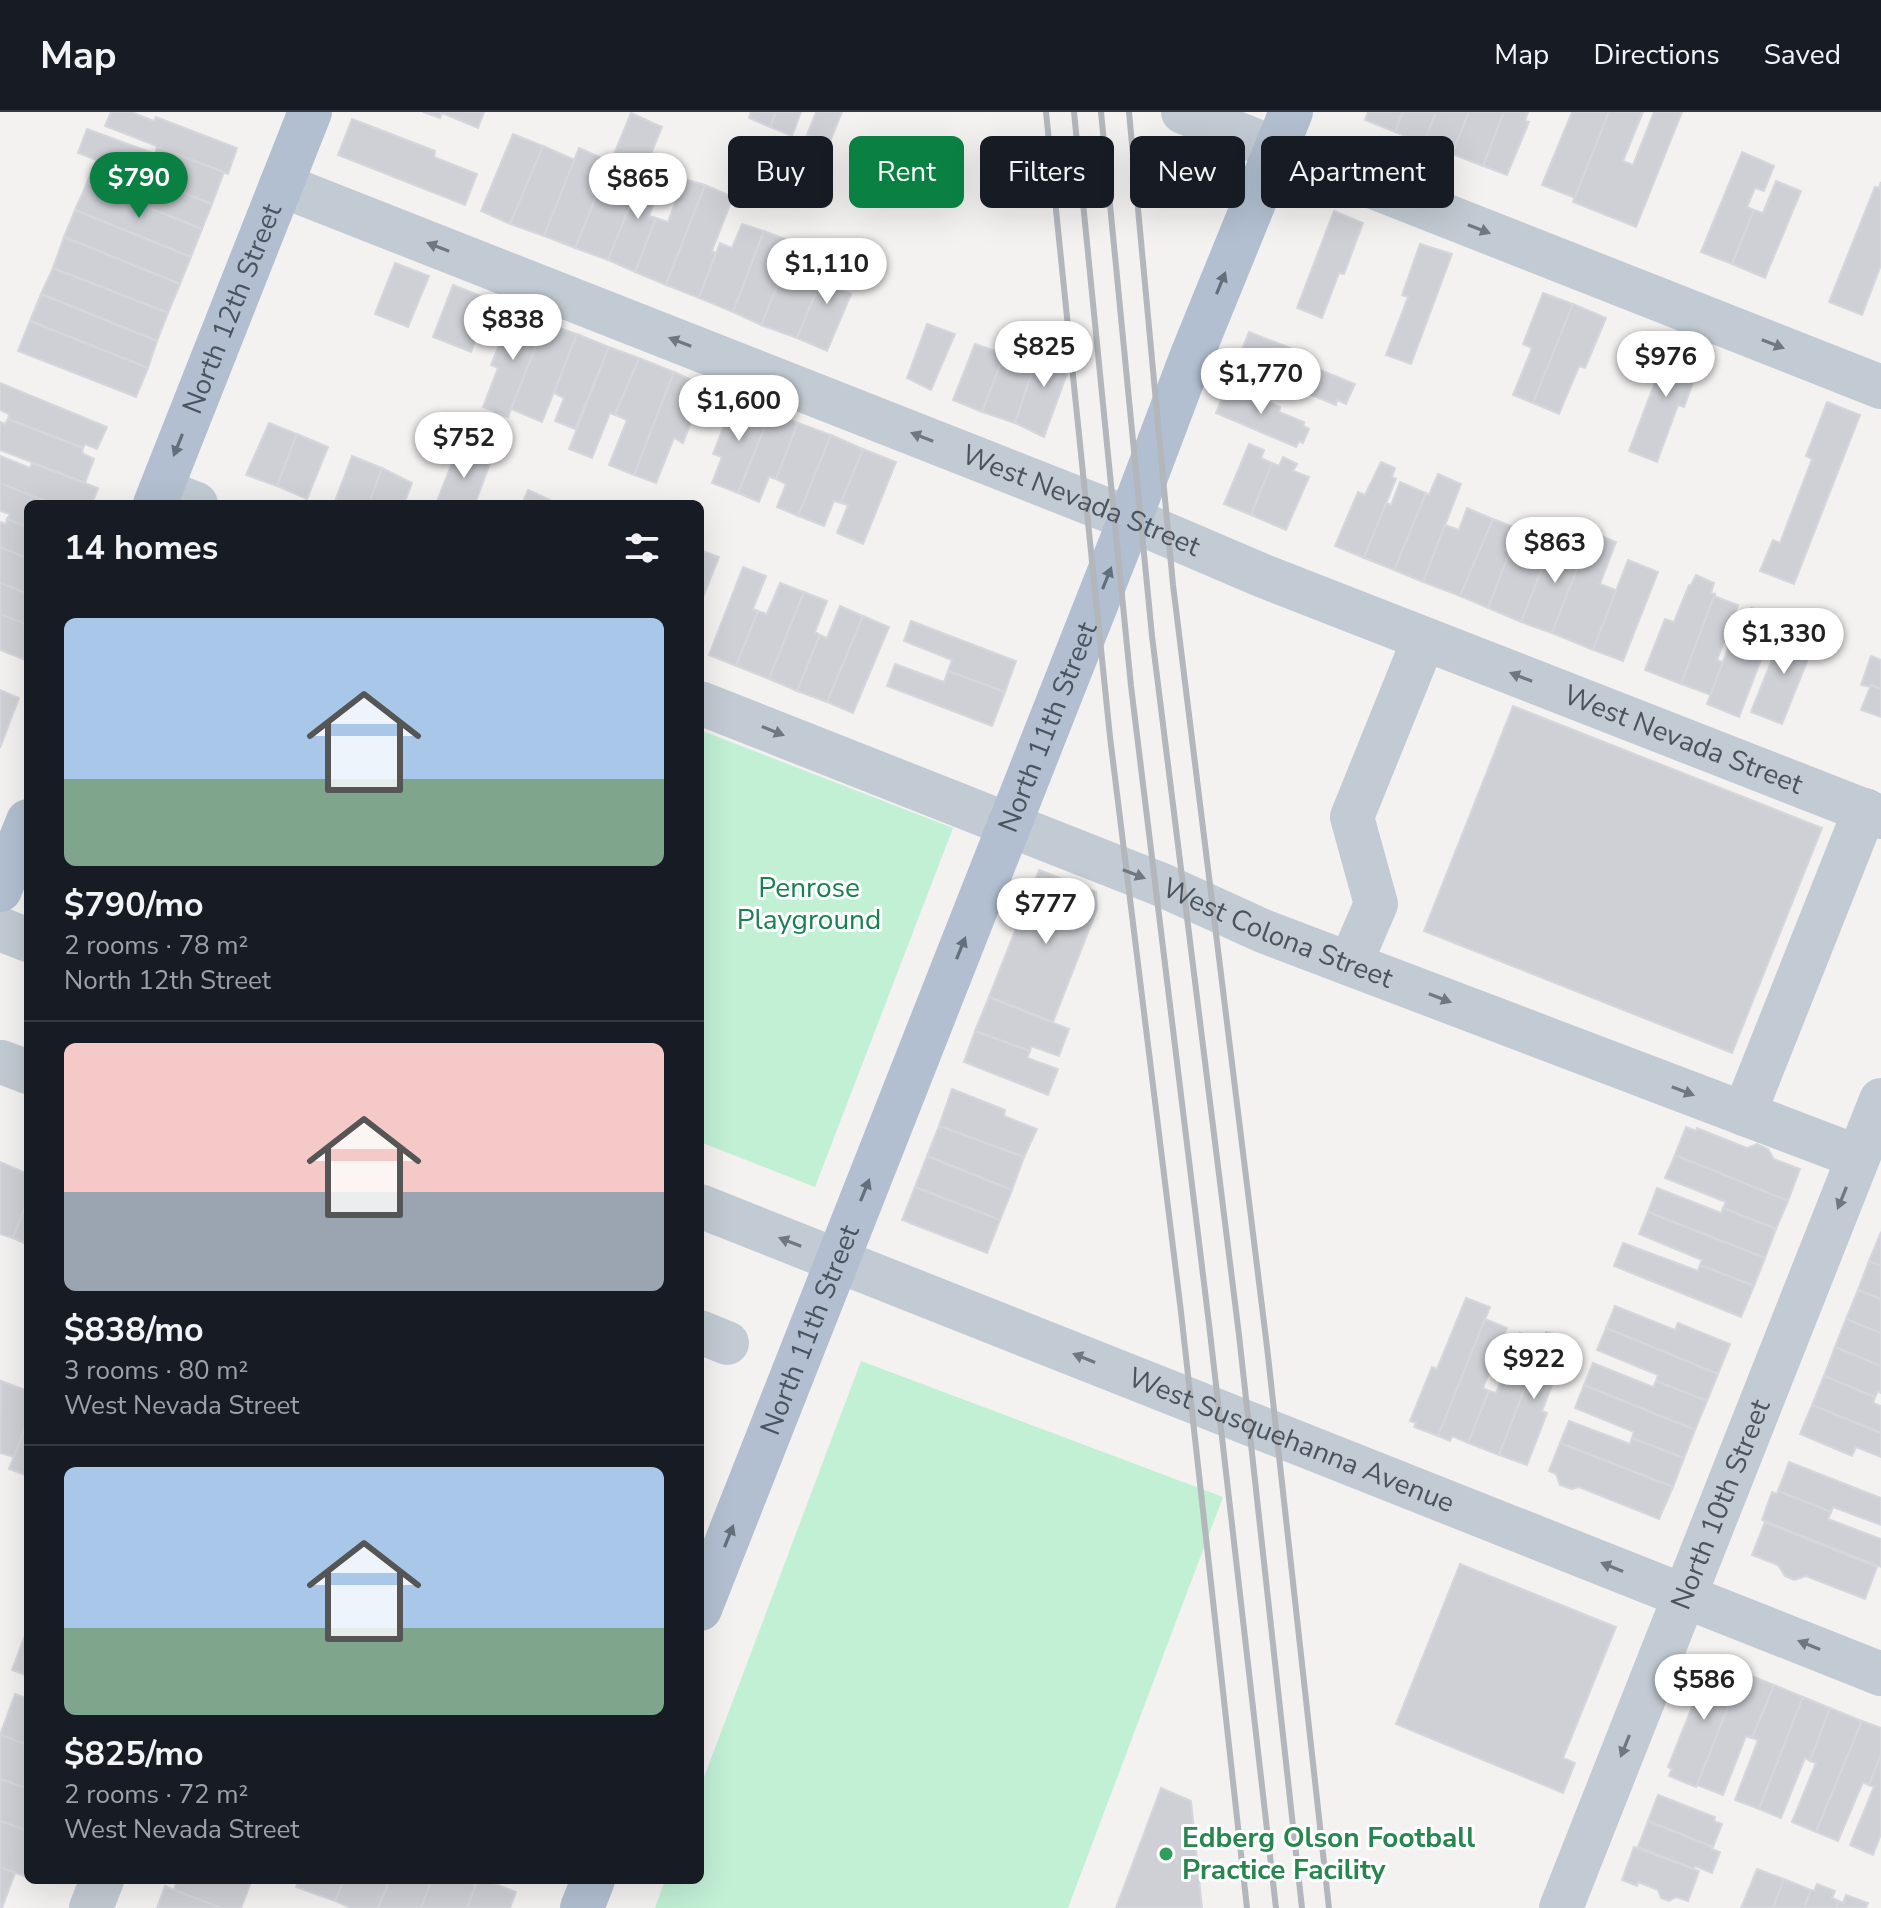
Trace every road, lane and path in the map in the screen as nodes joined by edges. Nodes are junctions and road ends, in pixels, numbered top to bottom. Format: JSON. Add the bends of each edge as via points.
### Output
{"nodes":[{"id":1,"x":310,"y":112,"type":"edge"},
{"id":2,"x":1183,"y":112,"type":"edge"},
{"id":3,"x":1284,"y":131,"type":"edge"},
{"id":4,"x":281,"y":185,"type":"junction"},
{"id":5,"x":1881,"y":387,"type":"edge"},
{"id":6,"x":171,"y":499,"type":"edge"},
{"id":7,"x":1130,"y":519,"type":"junction"},
{"id":8,"x":1424,"y":639,"type":"junction"},
{"id":9,"x":704,"y":705,"type":"edge"},
{"id":10,"x":1873,"y":814,"type":"edge"},
{"id":11,"x":1010,"y":825,"type":"junction"},
{"id":12,"x":24,"y":831,"type":"edge"},
{"id":13,"x":0,"y":890,"type":"edge"},
{"id":14,"x":0,"y":929,"type":"edge"},
{"id":15,"x":24,"y":938,"type":"edge"},
{"id":16,"x":1350,"y":964,"type":"junction"},
{"id":17,"x":1,"y":1062,"type":"edge"},
{"id":18,"x":24,"y":1071,"type":"edge"},
{"id":19,"x":1881,"y":1100,"type":"edge"},
{"id":20,"x":1744,"y":1114,"type":"junction"},
{"id":21,"x":1858,"y":1157,"type":"junction"},
{"id":22,"x":704,"y":1208,"type":"edge"},
{"id":23,"x":838,"y":1260,"type":"junction"},
{"id":24,"x":1685,"y":1595,"type":"junction"},
{"id":25,"x":704,"y":1599,"type":"edge"},
{"id":26,"x":1881,"y":1674,"type":"edge"},
{"id":27,"x":100,"y":1884,"type":"edge"},
{"id":28,"x":591,"y":1884,"type":"edge"},
{"id":29,"x":1568,"y":1906,"type":"edge"},
{"id":30,"x":91,"y":1908,"type":"edge"},
{"id":31,"x":582,"y":1908,"type":"edge"}],
"edges":[{"from":1,"to":4,"type":"main road","name":"North 12th Street"},
{"from":2,"to":3,"type":"street"},
{"from":3,"to":5,"type":"street","one_way":true},
{"from":7,"to":3,"type":"main road","name":"North 11th Street","one_way":true},
{"from":4,"to":6,"type":"main road","name":"North 12th Street","one_way":true},
{"from":7,"to":4,"type":"street","name":"West Nevada Street","one_way":true},
{"from":7,"to":8,"type":"street","name":"West Nevada Street"},
{"from":11,"to":7,"type":"main road","name":"North 11th Street","one_way":true},
{"from":10,"to":8,"type":"street","name":"West Nevada Street","one_way":true},
{"from":8,"to":16,"type":"street","via":[[1352,817],[1376,904]]},
{"from":9,"to":11,"type":"street","name":"West Colona Street","one_way":true},
{"from":10,"to":20,"type":"street"},
{"from":11,"to":16,"type":"street","name":"West Colona Street","one_way":true},
{"from":23,"to":11,"type":"main road","name":"North 11th Street","one_way":true},
{"from":12,"to":13,"type":"main road"},
{"from":14,"to":15,"type":"street"},
{"from":16,"to":20,"type":"street","name":"West Colona Street","one_way":true},
{"from":17,"to":18,"type":"street"},
{"from":19,"to":21,"type":"street","name":"North 10th Street"},
{"from":20,"to":21,"type":"street","name":"West Colona Street"},
{"from":21,"to":24,"type":"street","name":"North 10th Street","one_way":true},
{"from":23,"to":22,"type":"street","name":"West Susquehanna Avenue","one_way":true},
{"from":24,"to":23,"type":"street","name":"West Susquehanna Avenue","one_way":true},
{"from":25,"to":23,"type":"main road","name":"North 11th Street","one_way":true},
{"from":26,"to":24,"type":"street","name":"West Susquehanna Avenue","one_way":true},
{"from":24,"to":29,"type":"street","name":"North 10th Street","one_way":true},
{"from":27,"to":30,"type":"street"},
{"from":28,"to":31,"type":"main road"}]}
